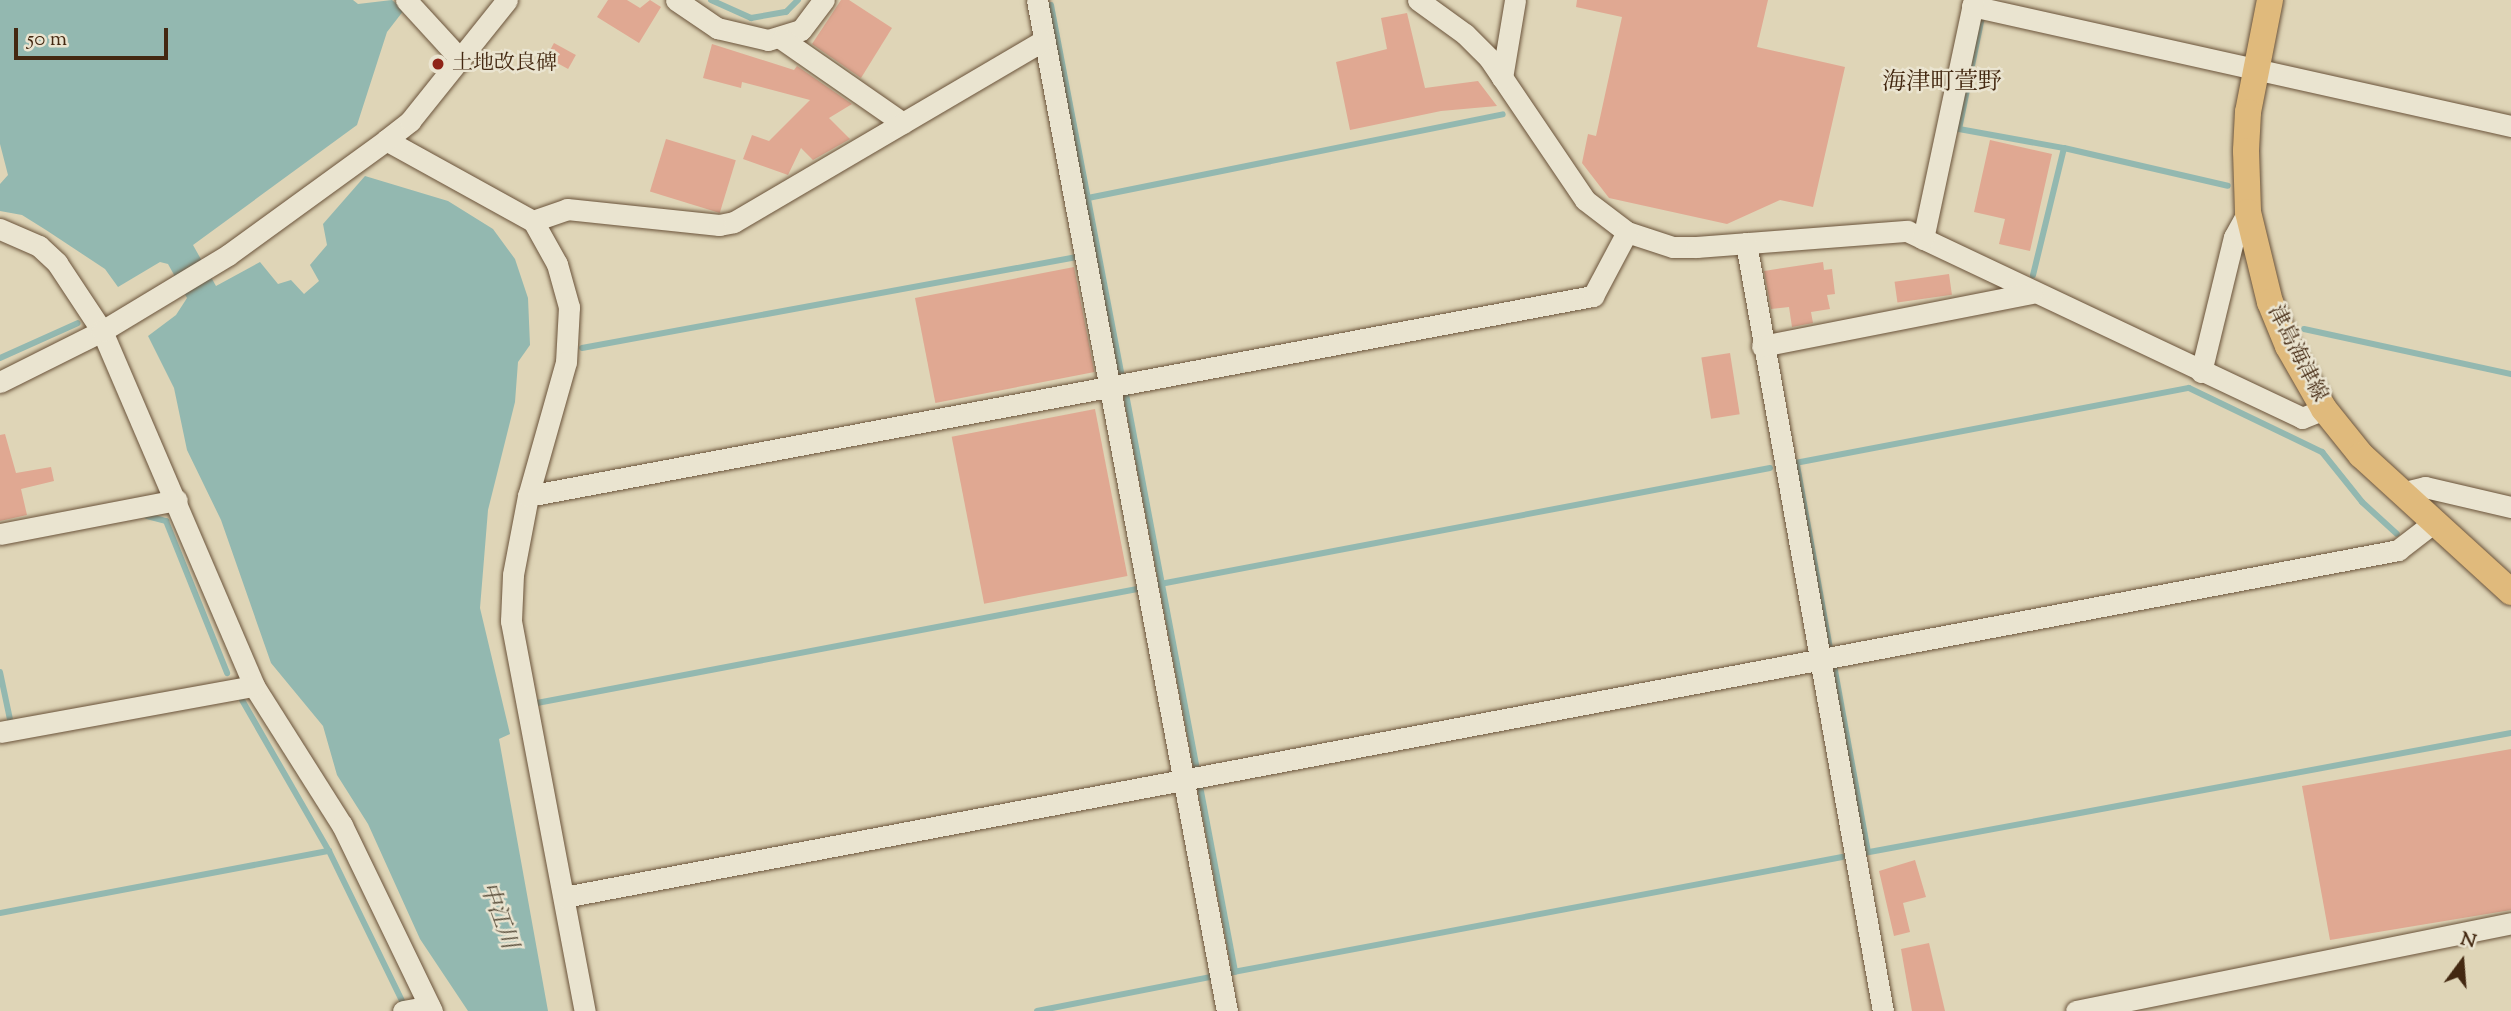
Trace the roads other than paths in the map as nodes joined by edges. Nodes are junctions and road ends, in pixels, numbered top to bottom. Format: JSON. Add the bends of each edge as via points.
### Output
{"nodes":[{"id":1,"x":506,"y":0,"type":"edge"},
{"id":2,"x":676,"y":0,"type":"edge"},
{"id":3,"x":824,"y":0,"type":"edge"},
{"id":4,"x":1037,"y":0,"type":"edge"},
{"id":5,"x":1515,"y":0,"type":"edge"},
{"id":6,"x":2270,"y":0,"type":"edge"},
{"id":7,"x":1425,"y":2,"type":"edge"},
{"id":8,"x":1973,"y":3,"type":"edge"},
{"id":9,"x":419,"y":7,"type":"edge"},
{"id":10,"x":782,"y":39,"type":"junction"},
{"id":11,"x":1043,"y":41,"type":"junction"},
{"id":12,"x":461,"y":60,"type":"junction"},
{"id":13,"x":2255,"y":70,"type":"junction"},
{"id":14,"x":1502,"y":78,"type":"junction"},
{"id":15,"x":903,"y":123,"type":"junction"},
{"id":16,"x":2511,"y":126,"type":"edge"},
{"id":17,"x":386,"y":140,"type":"junction"},
{"id":18,"x":2248,"y":212,"type":"junction"},
{"id":19,"x":533,"y":221,"type":"junction"},
{"id":20,"x":0,"y":229,"type":"edge"},
{"id":21,"x":1627,"y":233,"type":"junction"},
{"id":22,"x":1923,"y":239,"type":"junction"},
{"id":23,"x":1746,"y":243,"type":"junction"},
{"id":24,"x":2032,"y":293,"type":"junction"},
{"id":25,"x":102,"y":331,"type":"junction"},
{"id":26,"x":1762,"y":346,"type":"junction"},
{"id":27,"x":2201,"y":372,"type":"junction"},
{"id":28,"x":0,"y":382,"type":"edge"},
{"id":29,"x":1109,"y":387,"type":"junction"},
{"id":30,"x":2324,"y":409,"type":"junction"},
{"id":31,"x":2401,"y":493,"type":"junction"},
{"id":32,"x":528,"y":496,"type":"junction"},
{"id":33,"x":177,"y":499,"type":"junction"},
{"id":34,"x":2511,"y":507,"type":"edge"},
{"id":35,"x":2433,"y":523,"type":"junction"},
{"id":36,"x":0,"y":534,"type":"edge"},
{"id":37,"x":2511,"y":592,"type":"edge"},
{"id":38,"x":1818,"y":660,"type":"junction"},
{"id":39,"x":254,"y":686,"type":"junction"},
{"id":40,"x":0,"y":732,"type":"edge"},
{"id":41,"x":1182,"y":780,"type":"junction"},
{"id":42,"x":564,"y":897,"type":"junction"},
{"id":43,"x":2511,"y":923,"type":"edge"},
{"id":44,"x":431,"y":1009,"type":"edge"},
{"id":45,"x":403,"y":1011,"type":"edge"},
{"id":46,"x":585,"y":1011,"type":"edge"},
{"id":47,"x":1227,"y":1011,"type":"edge"},
{"id":48,"x":1883,"y":1011,"type":"edge"},
{"id":49,"x":2076,"y":1011,"type":"edge"}],
"edges":[{"from":1,"to":12,"type":"street"},
{"from":2,"to":10,"type":"street","via":[[725,31]]},
{"from":3,"to":10,"type":"street","via":[[801,30]]},
{"from":4,"to":11,"type":"street"},
{"from":5,"to":14,"type":"street"},
{"from":6,"to":13,"type":"main road","name":"津島海津線"},
{"from":7,"to":14,"type":"street","via":[[1465,34]]},
{"from":8,"to":13,"type":"street"},
{"from":8,"to":22,"type":"street"},
{"from":9,"to":12,"type":"street"},
{"from":10,"to":15,"type":"street"},
{"from":11,"to":15,"type":"street"},
{"from":11,"to":29,"type":"street"},
{"from":12,"to":17,"type":"street","via":[[410,121]]},
{"from":13,"to":16,"type":"street"},
{"from":13,"to":18,"type":"main road","name":"津島海津線","via":[[2248,111]]},
{"from":14,"to":21,"type":"street","via":[[1585,200]]},
{"from":15,"to":19,"type":"street","via":[[734,222],[567,209]]},
{"from":17,"to":19,"type":"street"},
{"from":17,"to":25,"type":"street","via":[[228,255]]},
{"from":18,"to":27,"type":"street","via":[[2234,237]]},
{"from":18,"to":30,"type":"main road","name":"津島海津線","via":[[2270,302],[2288,346]]},
{"from":19,"to":32,"type":"street","via":[[557,264],[569,307],[570,334]]},
{"from":20,"to":25,"type":"street","via":[[18,233],[57,263]]},
{"from":21,"to":23,"type":"street","via":[[1673,247]]},
{"from":21,"to":29,"type":"street","via":[[1593,296]]},
{"from":22,"to":23,"type":"street","via":[[1907,231]]},
{"from":22,"to":24,"type":"street"},
{"from":23,"to":26,"type":"street"},
{"from":24,"to":26,"type":"street"},
{"from":24,"to":27,"type":"street"},
{"from":25,"to":28,"type":"street"},
{"from":25,"to":33,"type":"street"},
{"from":26,"to":38,"type":"street"},
{"from":27,"to":30,"type":"street","via":[[2302,418]]},
{"from":29,"to":32,"type":"street"},
{"from":29,"to":41,"type":"street"},
{"from":30,"to":31,"type":"main road","name":"津島海津線","via":[[2361,456]]},
{"from":31,"to":34,"type":"street","via":[[2425,487]]},
{"from":31,"to":35,"type":"main road","name":"津島海津線"},
{"from":32,"to":42,"type":"street","via":[[513,575],[511,621]]},
{"from":33,"to":36,"type":"street"},
{"from":33,"to":39,"type":"street"},
{"from":35,"to":37,"type":"main road","name":"津島海津線"},
{"from":35,"to":38,"type":"street","via":[[2398,550]]},
{"from":38,"to":41,"type":"street"},
{"from":38,"to":48,"type":"street"},
{"from":39,"to":40,"type":"street"},
{"from":39,"to":44,"type":"street","via":[[342,825]]},
{"from":41,"to":42,"type":"street"},
{"from":41,"to":47,"type":"street"},
{"from":42,"to":46,"type":"street"},
{"from":43,"to":49,"type":"street"},
{"from":44,"to":45,"type":"street"}]}
